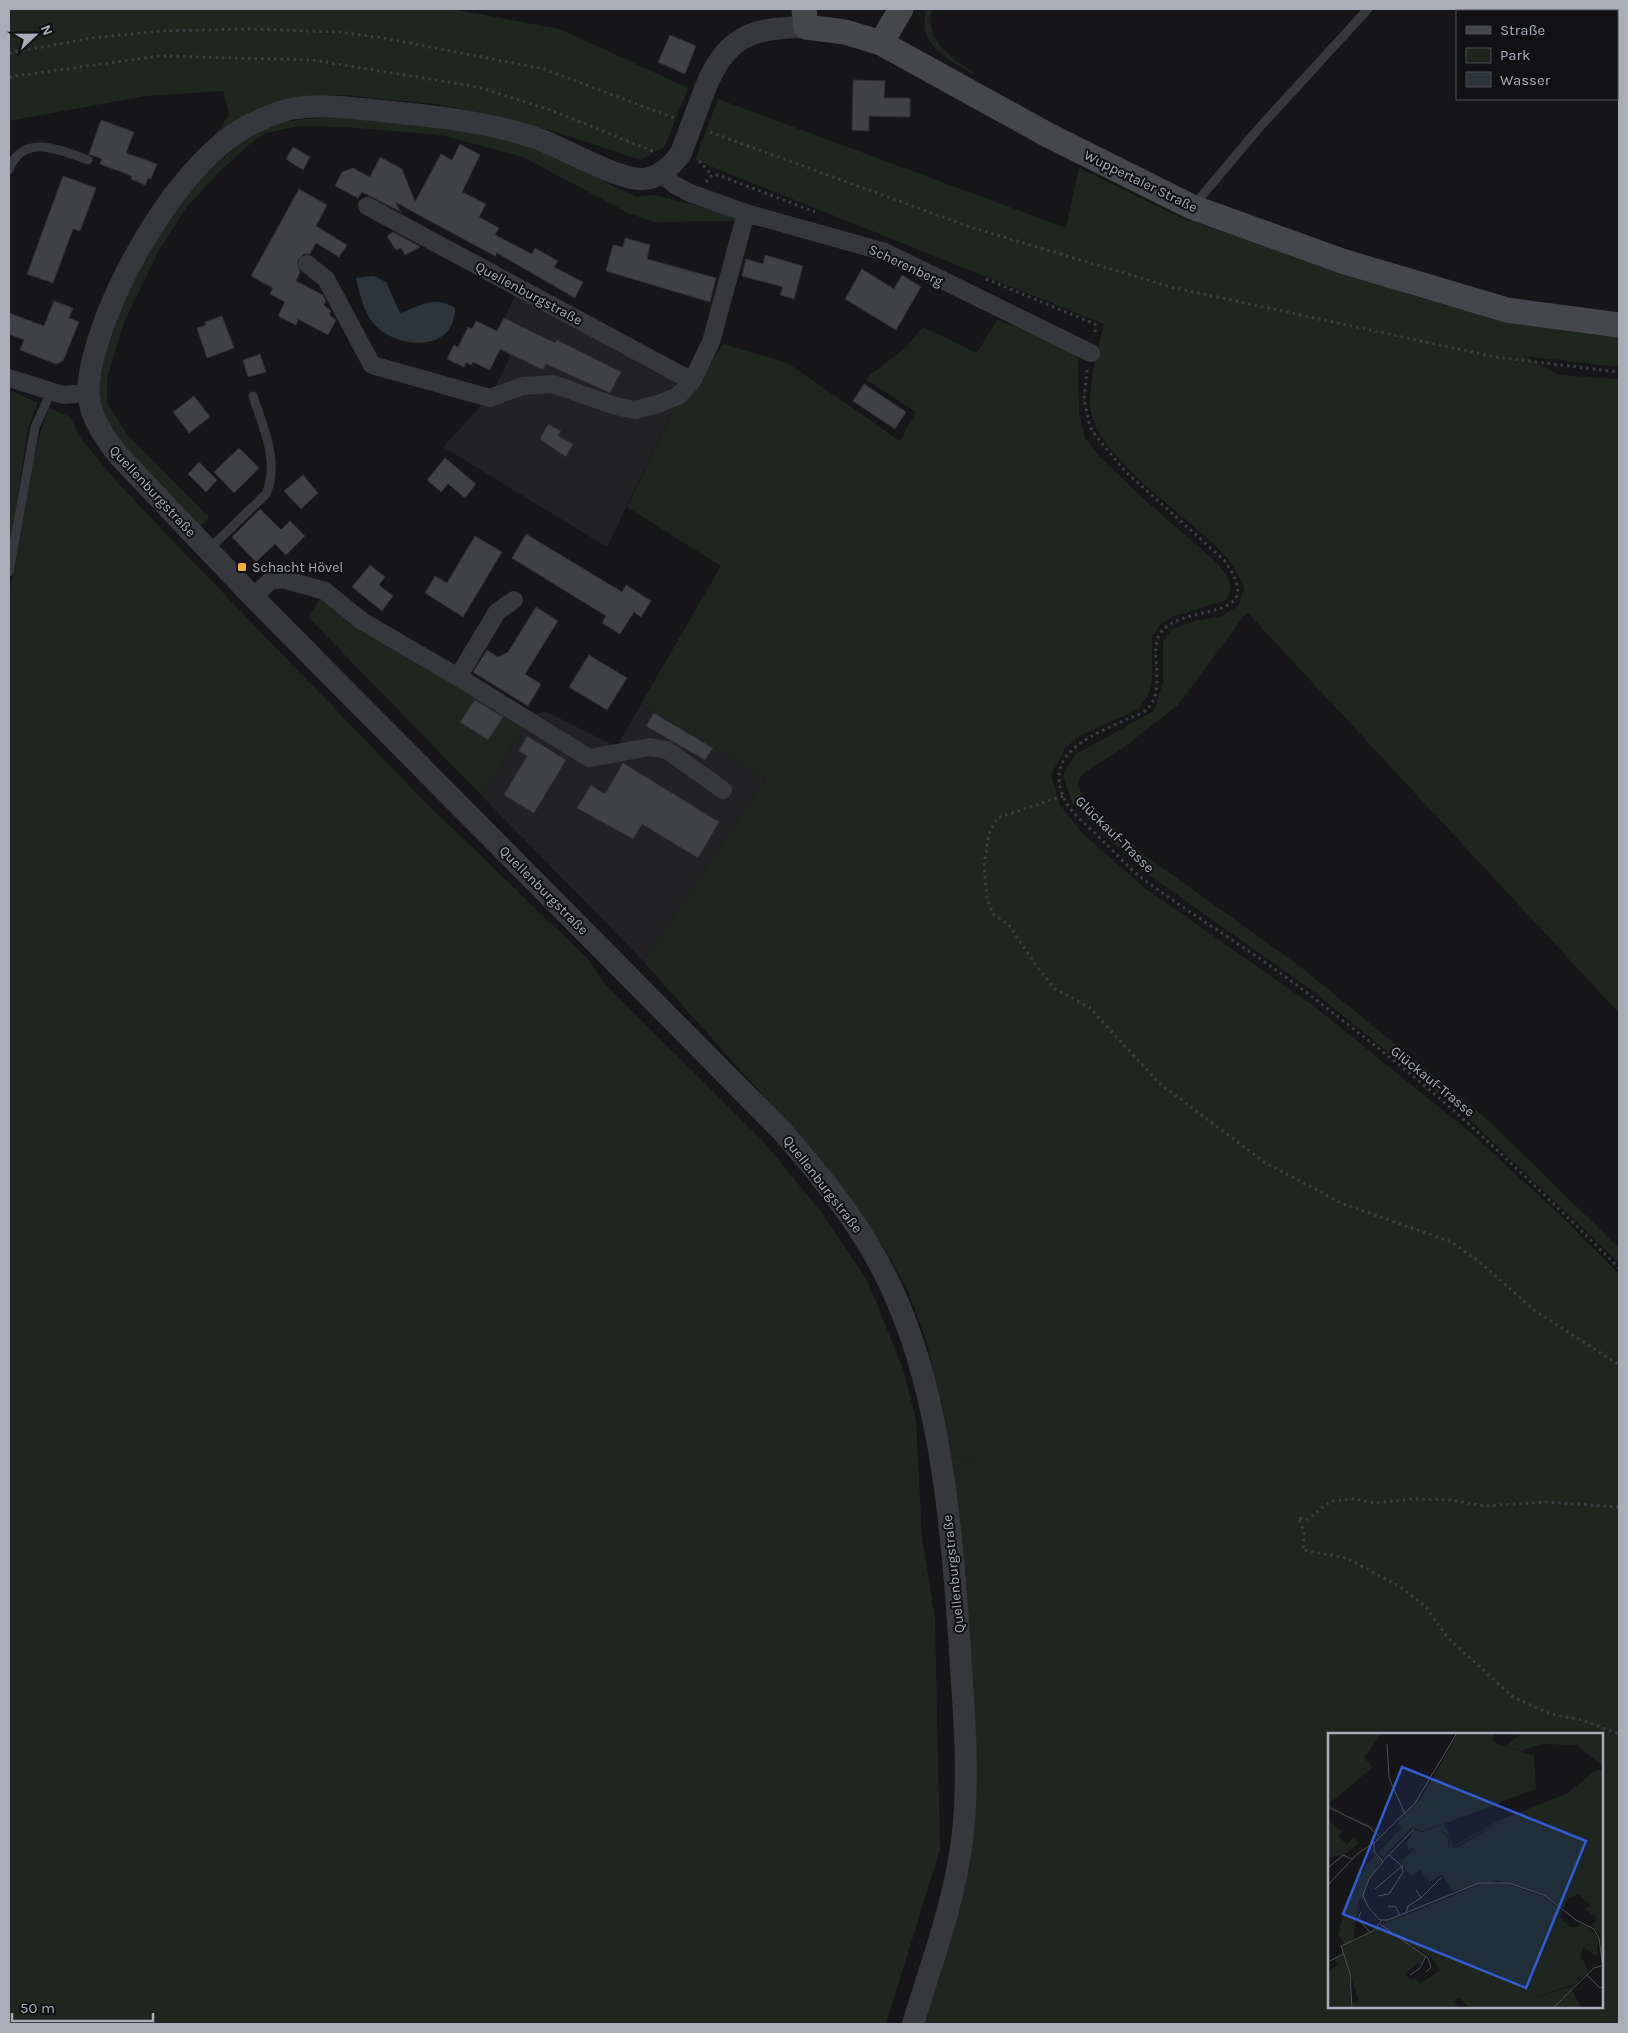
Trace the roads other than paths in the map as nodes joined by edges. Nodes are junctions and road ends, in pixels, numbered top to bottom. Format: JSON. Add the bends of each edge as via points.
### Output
{"nodes":[{"id":1,"x":901,"y":9,"type":"edge"},
{"id":2,"x":1368,"y":9,"type":"edge"},
{"id":3,"x":805,"y":18,"type":"edge"},
{"id":4,"x":881,"y":43,"type":"junction"},
{"id":5,"x":88,"y":160,"type":"dead end"},
{"id":6,"x":658,"y":163,"type":"junction"},
{"id":7,"x":9,"y":170,"type":"edge"},
{"id":8,"x":367,"y":206,"type":"dead end"},
{"id":9,"x":1192,"y":207,"type":"junction"},
{"id":10,"x":746,"y":213,"type":"junction"},
{"id":11,"x":307,"y":264,"type":"dead end"},
{"id":12,"x":1619,"y":325,"type":"edge"},
{"id":13,"x":1090,"y":358,"type":"road end"},
{"id":14,"x":9,"y":378,"type":"edge"},
{"id":15,"x":692,"y":381,"type":"junction"},
{"id":16,"x":51,"y":392,"type":"junction"},
{"id":17,"x":88,"y":393,"type":"junction"},
{"id":18,"x":253,"y":396,"type":"dead end"},
{"id":19,"x":208,"y":550,"type":"junction"},
{"id":20,"x":9,"y":572,"type":"edge"},
{"id":21,"x":253,"y":598,"type":"junction"},
{"id":22,"x":514,"y":600,"type":"dead end"},
{"id":23,"x":458,"y":677,"type":"junction"},
{"id":24,"x":723,"y":790,"type":"dead end"},
{"id":25,"x":913,"y":2024,"type":"edge"}],
"edges":[{"from":1,"to":4,"type":"main road"},
{"from":2,"to":9,"type":"lane"},
{"from":3,"to":4,"type":"main road","name":"Wuppertaler Straße"},
{"from":3,"to":6,"type":"street","name":"Wuppertaler Straße","bridge":true,"via":[[741,38],[725,51],[704,89],[682,153],[676,161]]},
{"from":4,"to":9,"type":"main road","name":"Wuppertaler Straße","via":[[1048,135]]},
{"from":5,"to":7,"type":"lane","via":[[50,146],[34,147],[12,160]]},
{"from":6,"to":10,"type":"street","name":"Scherenberg","via":[[675,185]]},
{"from":6,"to":17,"type":"street","name":"Quellenburgstraße","via":[[649,178],[628,177],[533,137],[459,120],[352,108],[297,108],[257,120],[215,150],[161,212],[119,289],[102,328],[90,369]]},
{"from":8,"to":15,"type":"street","name":"Quellenburgstraße"},
{"from":9,"to":12,"type":"main road","name":"Wuppertaler Straße","via":[[1342,261],[1506,310]]},
{"from":10,"to":13,"type":"street","name":"Scherenberg","via":[[885,252]]},
{"from":10,"to":15,"type":"street","via":[[711,342]]},
{"from":11,"to":15,"type":"street","via":[[326,279],[372,365],[490,398],[522,386],[553,384],[635,410],[678,396]]},
{"from":14,"to":16,"type":"street"},
{"from":16,"to":17,"type":"street","via":[[63,395]]},
{"from":16,"to":20,"type":"lane","via":[[35,427]]},
{"from":17,"to":19,"type":"street","name":"Quellenburgstraße","via":[[92,415],[101,434]]},
{"from":18,"to":19,"type":"lane","via":[[272,465],[271,483],[266,494]]},
{"from":19,"to":21,"type":"street","name":"Quellenburgstraße"},
{"from":21,"to":23,"type":"street","via":[[270,581],[283,579],[325,591],[362,621]]},
{"from":21,"to":25,"type":"street","name":"Quellenburgstraße","via":[[782,1131],[848,1211],[898,1301],[920,1364],[940,1460],[957,1606],[966,1742],[966,1802],[957,1873]]},
{"from":22,"to":23,"type":"street","via":[[497,612]]},
{"from":23,"to":24,"type":"street","via":[[589,758],[650,747],[667,750]]}]}
